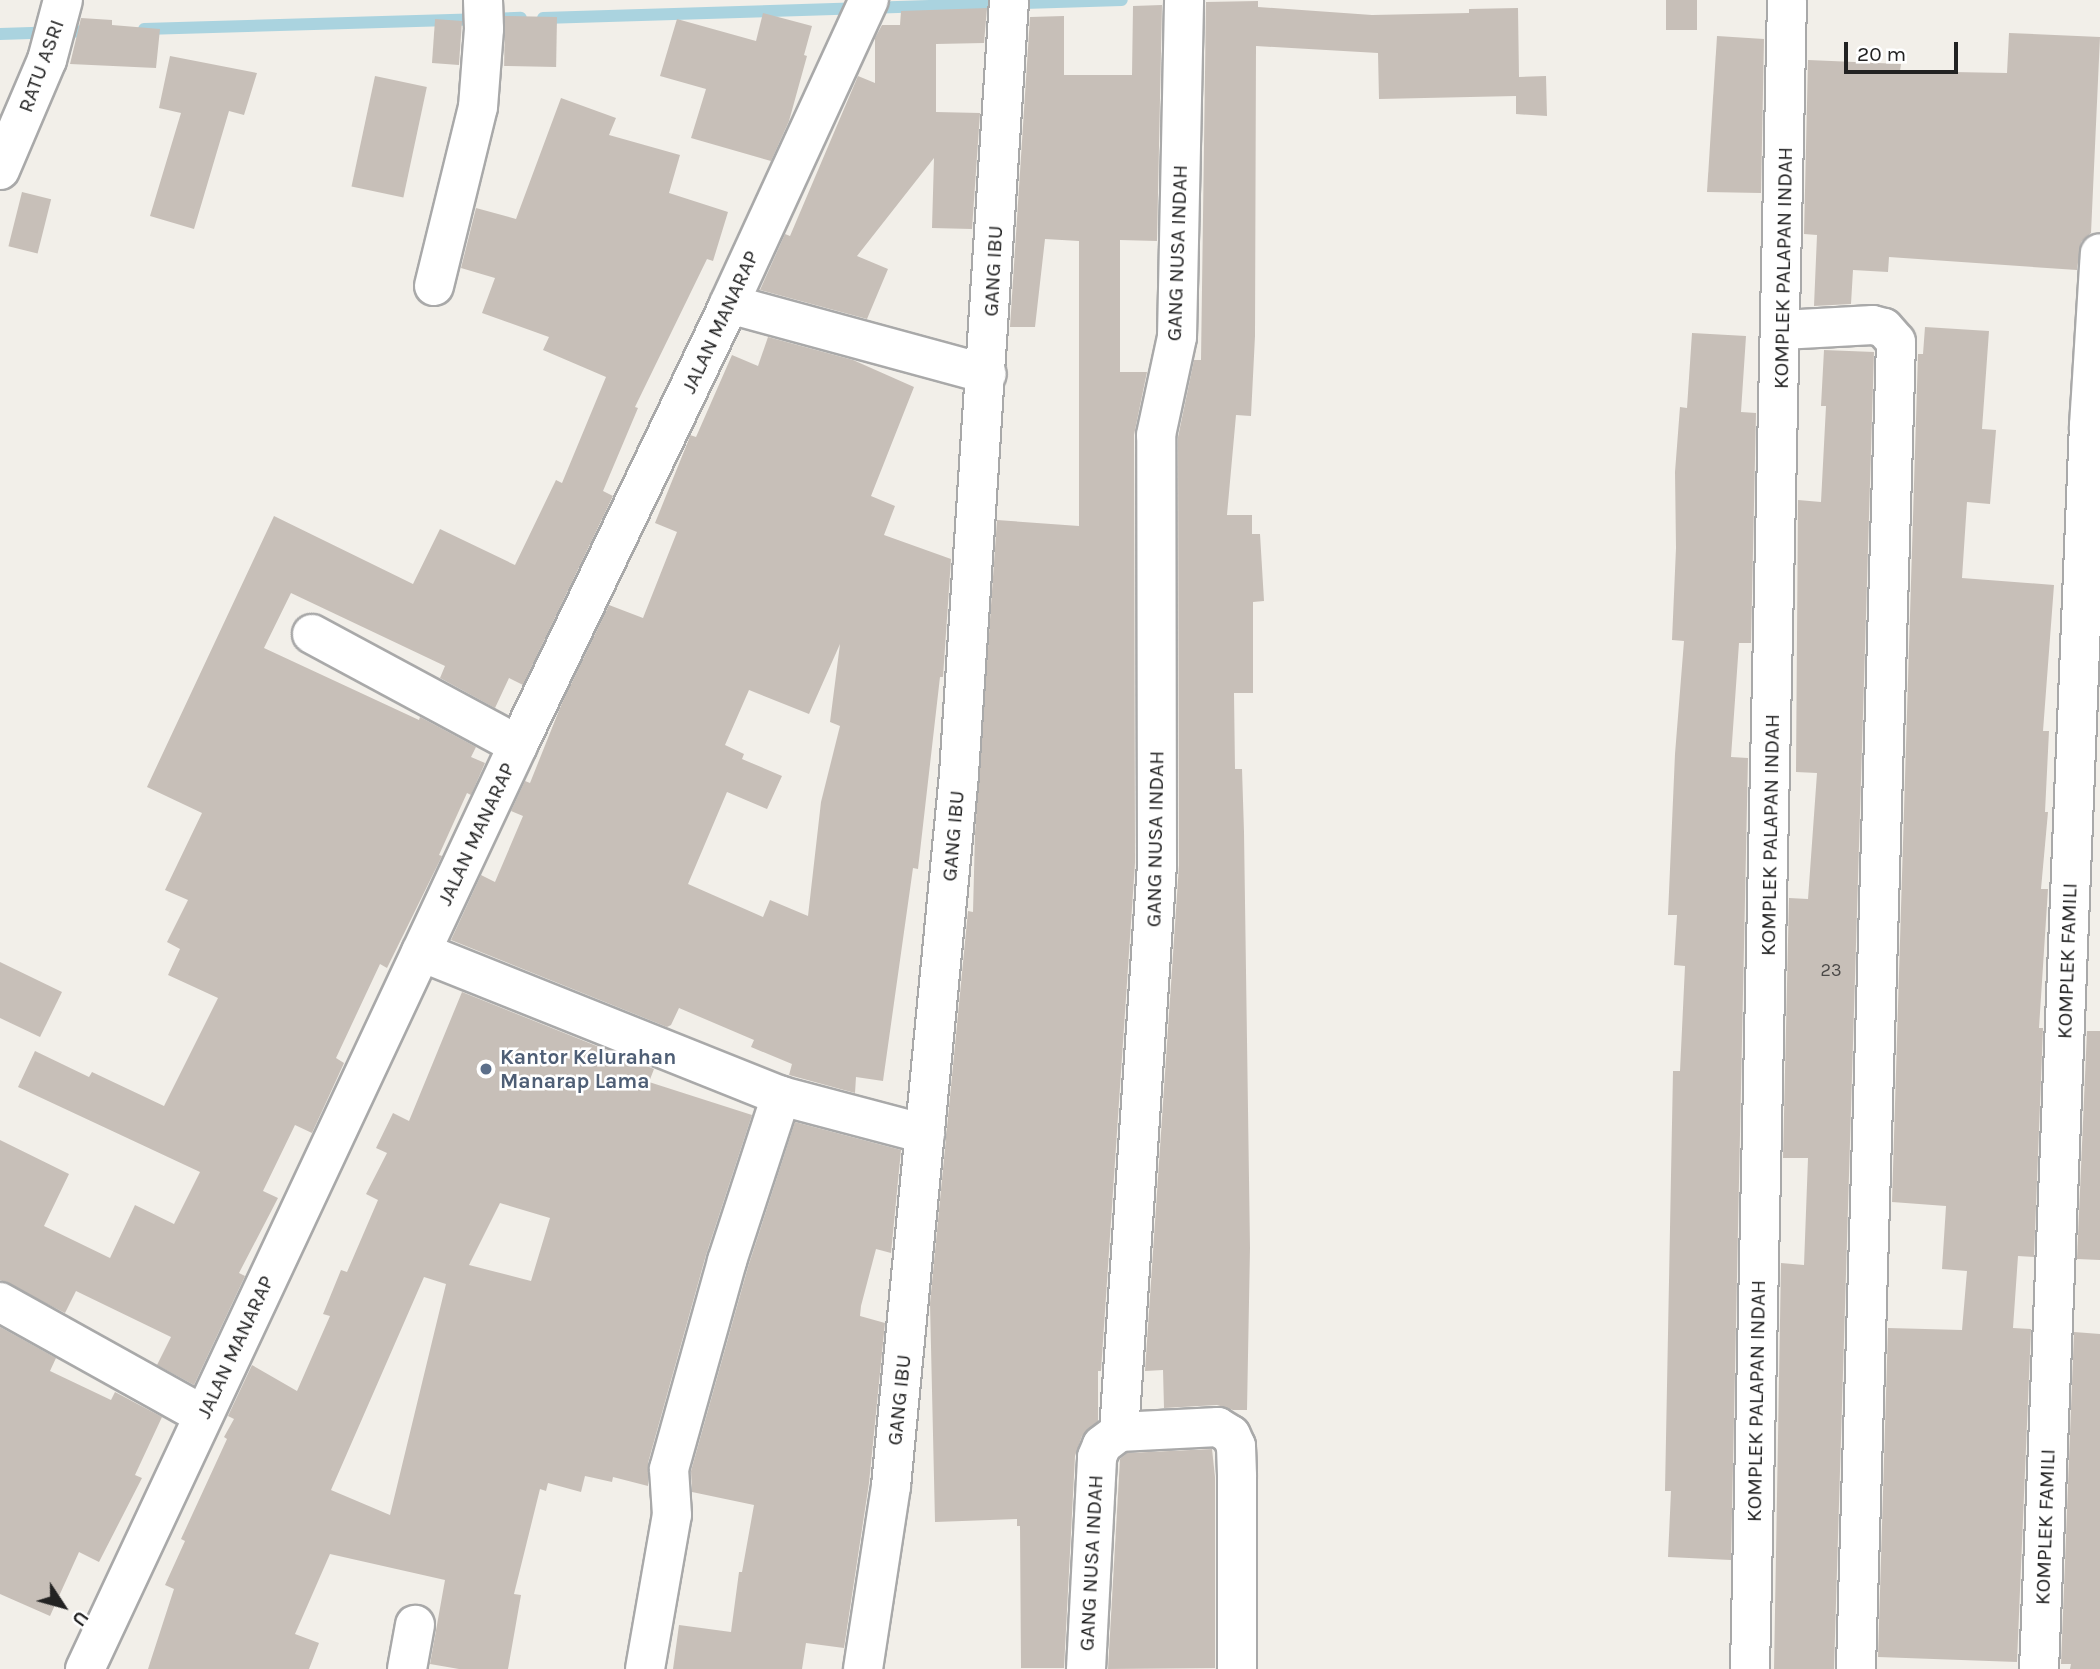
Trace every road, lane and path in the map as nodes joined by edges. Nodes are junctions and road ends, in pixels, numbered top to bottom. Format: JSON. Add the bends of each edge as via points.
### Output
{"nodes":[{"id":1,"x":63,"y":0,"type":"edge"},
{"id":2,"x":483,"y":0,"type":"edge"},
{"id":3,"x":869,"y":0,"type":"edge"},
{"id":4,"x":1009,"y":0,"type":"edge"},
{"id":5,"x":1184,"y":0,"type":"edge"},
{"id":6,"x":1787,"y":0,"type":"edge"},
{"id":7,"x":0,"y":170,"type":"edge"},
{"id":8,"x":2100,"y":253,"type":"edge"},
{"id":9,"x":434,"y":286,"type":"dead end"},
{"id":10,"x":729,"y":304,"type":"junction"},
{"id":11,"x":1782,"y":330,"type":"junction"},
{"id":12,"x":987,"y":374,"type":"junction"},
{"id":13,"x":312,"y":634,"type":"dead end"},
{"id":14,"x":518,"y":745,"type":"junction"},
{"id":15,"x":421,"y":952,"type":"junction"},
{"id":16,"x":781,"y":1096,"type":"junction"},
{"id":17,"x":925,"y":1134,"type":"junction"},
{"id":18,"x":0,"y":1302,"type":"edge"},
{"id":19,"x":203,"y":1415,"type":"junction"},
{"id":20,"x":1119,"y":1432,"type":"junction"},
{"id":21,"x":415,"y":1625,"type":"dead end"},
{"id":22,"x":85,"y":1669,"type":"edge"},
{"id":23,"x":407,"y":1669,"type":"edge"},
{"id":24,"x":645,"y":1669,"type":"edge"},
{"id":25,"x":863,"y":1669,"type":"edge"},
{"id":26,"x":1086,"y":1669,"type":"edge"},
{"id":27,"x":1237,"y":1669,"type":"edge"},
{"id":28,"x":1750,"y":1669,"type":"edge"},
{"id":29,"x":1856,"y":1669,"type":"edge"},
{"id":30,"x":2039,"y":1669,"type":"edge"}],
"edges":[{"from":1,"to":7,"type":"street","name":"RATU ASRI","via":[[47,61]]},
{"from":2,"to":9,"type":"street","via":[[478,107]]},
{"from":3,"to":10,"type":"street","name":"JALAN MANARAP"},
{"from":4,"to":12,"type":"street","name":"GANG IBU"},
{"from":5,"to":20,"type":"street","name":"GANG NUSA INDAH","via":[[1177,337],[1156,435],[1157,864]]},
{"from":6,"to":11,"type":"street","name":"KOMPLEK PALAPAN INDAH"},
{"from":8,"to":30,"type":"street","name":"KOMPLEK FAMILI","via":[[2089,426]]},
{"from":10,"to":12,"type":"street"},
{"from":10,"to":14,"type":"street","name":"JALAN MANARAP"},
{"from":11,"to":28,"type":"street","name":"KOMPLEK PALAPAN INDAH"},
{"from":11,"to":29,"type":"street","via":[[1874,325],[1884,328],[1896,342]]},
{"from":12,"to":17,"type":"street","name":"GANG IBU","via":[[959,774]]},
{"from":13,"to":14,"type":"street"},
{"from":14,"to":15,"type":"street","name":"JALAN MANARAP"},
{"from":15,"to":16,"type":"street"},
{"from":15,"to":19,"type":"street","name":"JALAN MANARAP"},
{"from":16,"to":17,"type":"street"},
{"from":16,"to":24,"type":"street","via":[[727,1261],[669,1469],[672,1515]]},
{"from":17,"to":25,"type":"street","name":"GANG IBU","via":[[891,1486]]},
{"from":18,"to":19,"type":"street"},
{"from":19,"to":22,"type":"street","name":"JALAN MANARAP"},
{"from":20,"to":26,"type":"street","name":"GANG NUSA INDAH","via":[[1102,1445],[1097,1457]]},
{"from":20,"to":27,"type":"street","via":[[1218,1427],[1231,1435],[1236,1446]]},
{"from":21,"to":23,"type":"street"}]}
